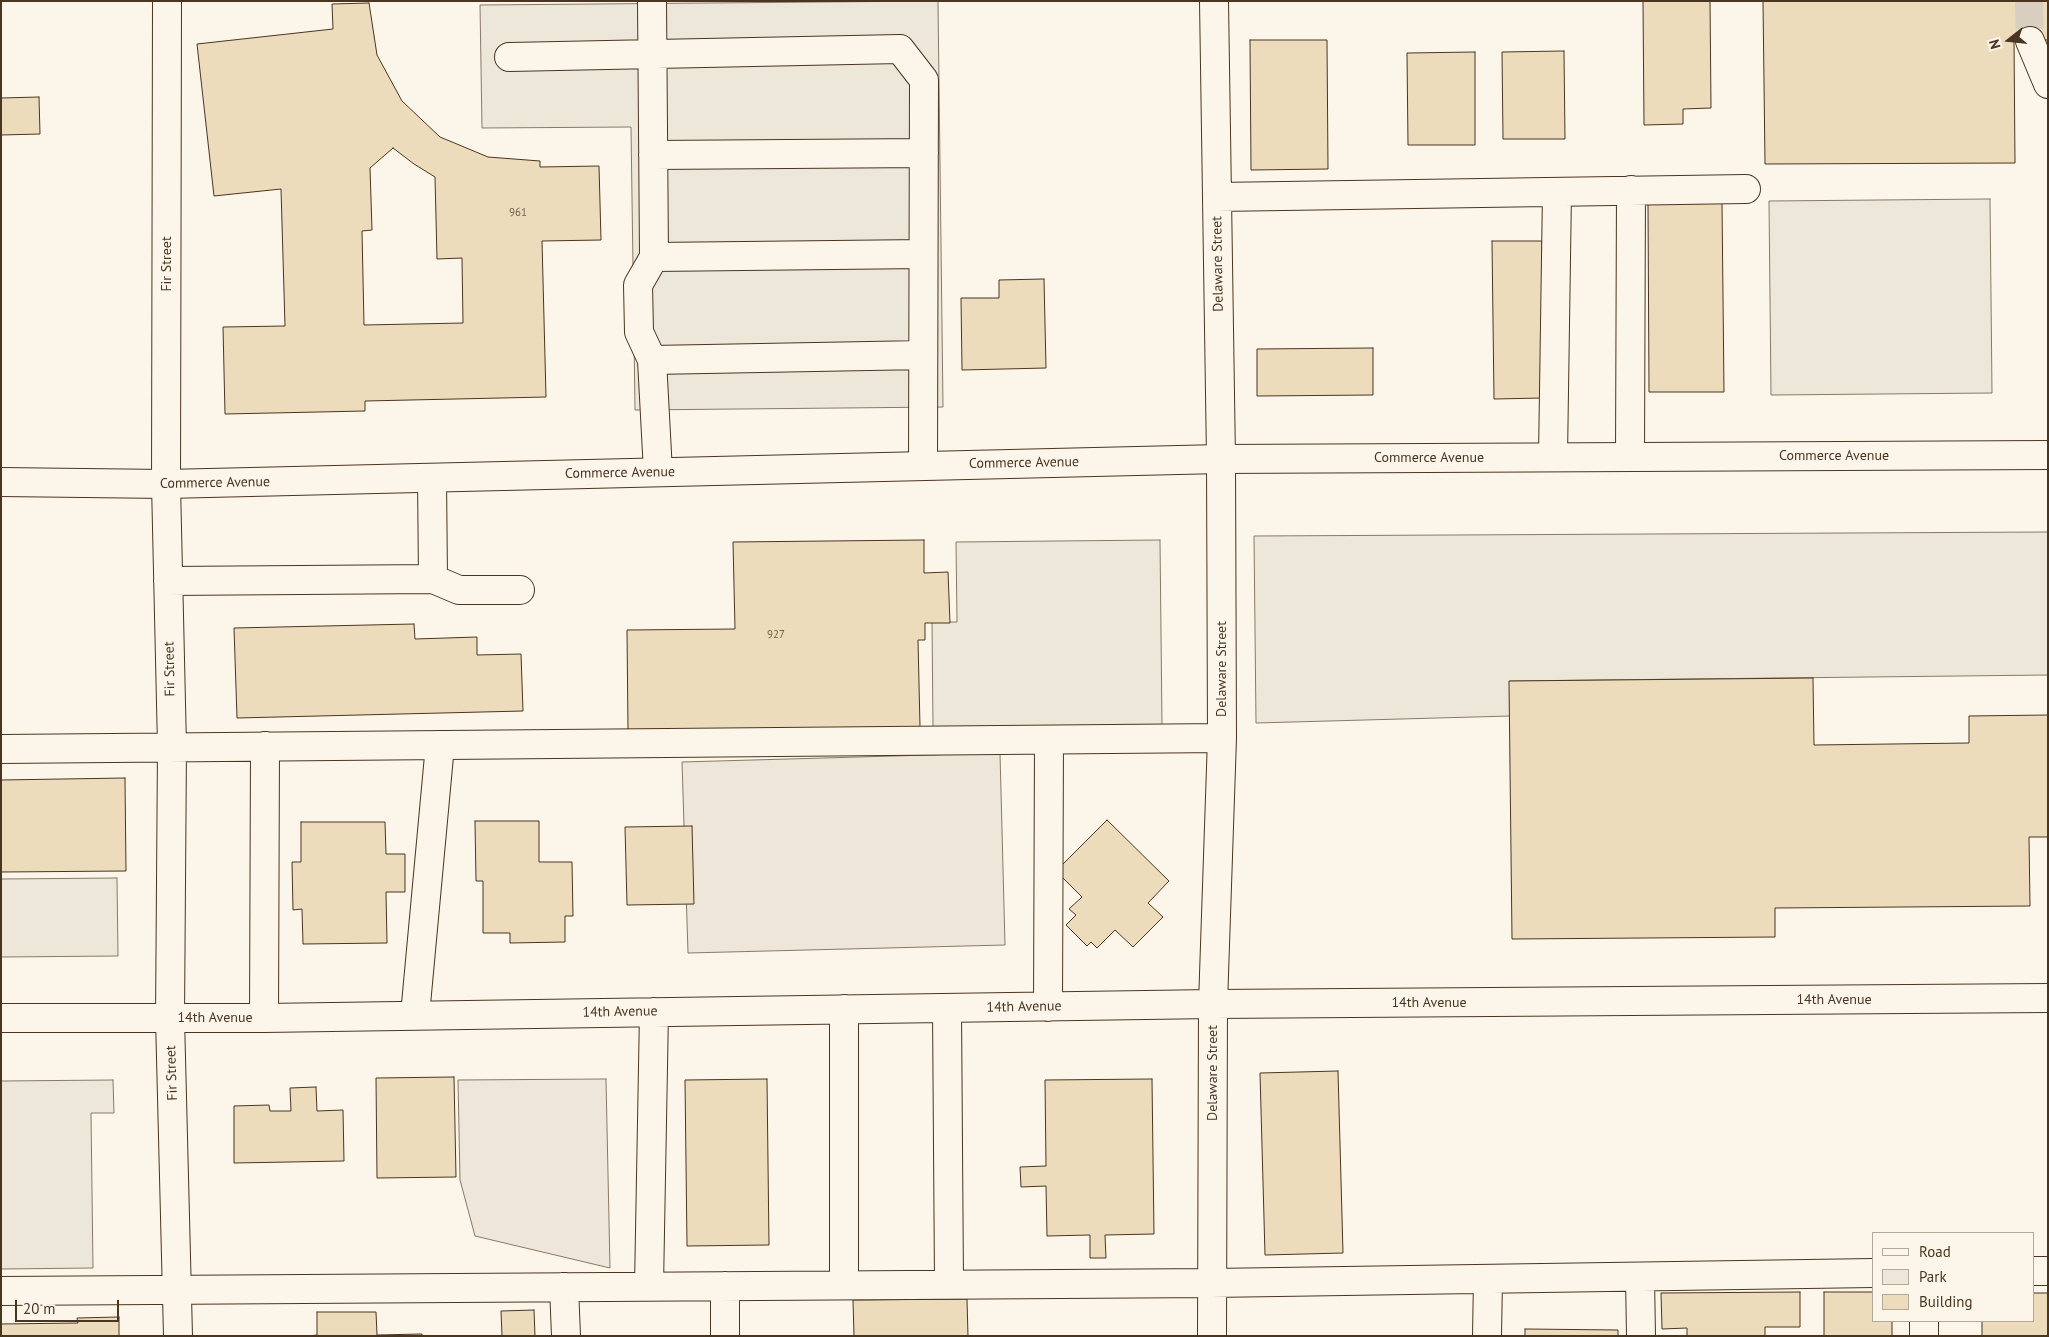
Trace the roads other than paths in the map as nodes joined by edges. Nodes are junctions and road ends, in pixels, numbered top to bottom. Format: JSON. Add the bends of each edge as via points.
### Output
{"nodes":[{"id":1,"x":168,"y":1,"type":"edge"},
{"id":2,"x":652,"y":1,"type":"edge"},
{"id":3,"x":1214,"y":1,"type":"edge"},
{"id":4,"x":2030,"y":40,"type":"tunnel mouth"},
{"id":5,"x":652,"y":55,"type":"junction"},
{"id":6,"x":509,"y":57,"type":"dead end"},
{"id":7,"x":2048,"y":84,"type":"edge"},
{"id":8,"x":924,"y":153,"type":"junction"},
{"id":9,"x":653,"y":155,"type":"junction"},
{"id":10,"x":1746,"y":189,"type":"dead end"},
{"id":11,"x":1631,"y":190,"type":"junction"},
{"id":12,"x":1557,"y":192,"type":"junction"},
{"id":13,"x":1217,"y":198,"type":"junction"},
{"id":14,"x":923,"y":254,"type":"junction"},
{"id":15,"x":654,"y":256,"type":"junction"},
{"id":16,"x":923,"y":355,"type":"junction"},
{"id":17,"x":652,"y":360,"type":"junction"},
{"id":18,"x":2048,"y":454,"type":"edge"},
{"id":19,"x":1553,"y":457,"type":"junction"},
{"id":20,"x":1630,"y":457,"type":"junction"},
{"id":21,"x":1220,"y":459,"type":"junction"},
{"id":22,"x":923,"y":466,"type":"junction"},
{"id":23,"x":658,"y":472,"type":"junction"},
{"id":24,"x":432,"y":478,"type":"junction"},
{"id":25,"x":1,"y":482,"type":"edge"},
{"id":26,"x":166,"y":484,"type":"junction"},
{"id":27,"x":433,"y":579,"type":"junction"},
{"id":28,"x":168,"y":581,"type":"junction"},
{"id":29,"x":520,"y":590,"type":"dead end"},
{"id":30,"x":1222,"y":738,"type":"junction"},
{"id":31,"x":1049,"y":740,"type":"junction"},
{"id":32,"x":440,"y":745,"type":"junction"},
{"id":33,"x":265,"y":746,"type":"junction"},
{"id":34,"x":172,"y":747,"type":"junction"},
{"id":35,"x":1,"y":749,"type":"edge"},
{"id":36,"x":2048,"y":998,"type":"edge"},
{"id":37,"x":1213,"y":1004,"type":"junction"},
{"id":38,"x":1048,"y":1007,"type":"junction"},
{"id":39,"x":947,"y":1008,"type":"junction"},
{"id":40,"x":844,"y":1009,"type":"junction"},
{"id":41,"x":654,"y":1012,"type":"junction"},
{"id":42,"x":415,"y":1015,"type":"junction"},
{"id":43,"x":1,"y":1018,"type":"edge"},
{"id":44,"x":170,"y":1018,"type":"junction"},
{"id":45,"x":264,"y":1018,"type":"junction"},
{"id":46,"x":2034,"y":1271,"type":"edge"},
{"id":47,"x":2048,"y":1271,"type":"edge"},
{"id":48,"x":1872,"y":1274,"type":"edge"},
{"id":49,"x":1640,"y":1277,"type":"junction"},
{"id":50,"x":1488,"y":1279,"type":"junction"},
{"id":51,"x":1212,"y":1283,"type":"junction"},
{"id":52,"x":949,"y":1284,"type":"junction"},
{"id":53,"x":844,"y":1285,"type":"junction"},
{"id":54,"x":649,"y":1286,"type":"junction"},
{"id":55,"x":724,"y":1286,"type":"junction"},
{"id":56,"x":564,"y":1287,"type":"junction"},
{"id":57,"x":1,"y":1291,"type":"edge"},
{"id":58,"x":177,"y":1291,"type":"junction"},
{"id":59,"x":1924,"y":1322,"type":"edge"},
{"id":60,"x":178,"y":1336,"type":"edge"},
{"id":61,"x":566,"y":1336,"type":"edge"},
{"id":62,"x":725,"y":1336,"type":"edge"},
{"id":63,"x":1212,"y":1336,"type":"edge"},
{"id":64,"x":1487,"y":1336,"type":"edge"},
{"id":65,"x":1641,"y":1336,"type":"edge"},
{"id":66,"x":1924,"y":1336,"type":"edge"}],
"edges":[{"from":1,"to":26,"type":"street","name":"Fir Street"},
{"from":2,"to":5,"type":"street"},
{"from":3,"to":13,"type":"street","name":"Delaware Street"},
{"from":4,"to":7,"type":"street"},
{"from":5,"to":6,"type":"street"},
{"from":5,"to":8,"type":"street","via":[[900,49],[924,80]]},
{"from":5,"to":9,"type":"street"},
{"from":8,"to":9,"type":"street"},
{"from":8,"to":14,"type":"street"},
{"from":9,"to":15,"type":"street"},
{"from":10,"to":11,"type":"street"},
{"from":11,"to":12,"type":"street"},
{"from":11,"to":20,"type":"street"},
{"from":12,"to":13,"type":"street"},
{"from":12,"to":19,"type":"street"},
{"from":13,"to":21,"type":"street","name":"Delaware Street"},
{"from":14,"to":15,"type":"street"},
{"from":14,"to":16,"type":"street"},
{"from":15,"to":17,"type":"street","via":[[638,285],[639,332]]},
{"from":16,"to":17,"type":"street"},
{"from":16,"to":22,"type":"street"},
{"from":17,"to":23,"type":"street"},
{"from":18,"to":20,"type":"street","name":"Commerce Avenue"},
{"from":19,"to":20,"type":"street","name":"Commerce Avenue"},
{"from":19,"to":21,"type":"street","name":"Commerce Avenue"},
{"from":21,"to":22,"type":"street","name":"Commerce Avenue"},
{"from":21,"to":30,"type":"street","name":"Delaware Street"},
{"from":22,"to":23,"type":"street","name":"Commerce Avenue"},
{"from":23,"to":24,"type":"street","name":"Commerce Avenue"},
{"from":24,"to":26,"type":"street","name":"Commerce Avenue"},
{"from":24,"to":27,"type":"street"},
{"from":25,"to":26,"type":"street","name":"Commerce Avenue"},
{"from":26,"to":28,"type":"street","name":"Fir Street"},
{"from":27,"to":28,"type":"street"},
{"from":27,"to":29,"type":"street","via":[[460,590]]},
{"from":28,"to":34,"type":"street","name":"Fir Street"},
{"from":30,"to":31,"type":"street"},
{"from":30,"to":37,"type":"street","name":"Delaware Street"},
{"from":31,"to":32,"type":"street"},
{"from":31,"to":38,"type":"street"},
{"from":32,"to":33,"type":"street"},
{"from":32,"to":42,"type":"street"},
{"from":33,"to":34,"type":"street"},
{"from":33,"to":45,"type":"street"},
{"from":34,"to":35,"type":"street"},
{"from":34,"to":44,"type":"street","name":"Fir Street"},
{"from":36,"to":37,"type":"street","name":"14th Avenue"},
{"from":37,"to":38,"type":"street","name":"14th Avenue"},
{"from":37,"to":51,"type":"street","name":"Delaware Street"},
{"from":38,"to":39,"type":"street","name":"14th Avenue"},
{"from":39,"to":40,"type":"street","name":"14th Avenue"},
{"from":39,"to":52,"type":"street"},
{"from":40,"to":41,"type":"street","name":"14th Avenue"},
{"from":40,"to":53,"type":"street"},
{"from":41,"to":42,"type":"street","name":"14th Avenue"},
{"from":41,"to":54,"type":"street"},
{"from":42,"to":45,"type":"street","name":"14th Avenue"},
{"from":43,"to":44,"type":"street","name":"14th Avenue"},
{"from":44,"to":45,"type":"street","name":"14th Avenue"},
{"from":44,"to":58,"type":"street","name":"Fir Street"},
{"from":46,"to":47,"type":"street"},
{"from":48,"to":49,"type":"street"},
{"from":49,"to":50,"type":"street"},
{"from":49,"to":65,"type":"street"},
{"from":50,"to":51,"type":"street"},
{"from":50,"to":64,"type":"street"},
{"from":51,"to":52,"type":"street"},
{"from":51,"to":63,"type":"street","name":"Delaware Street"},
{"from":52,"to":53,"type":"street"},
{"from":53,"to":55,"type":"street"},
{"from":54,"to":55,"type":"street"},
{"from":54,"to":56,"type":"street"},
{"from":55,"to":62,"type":"street"},
{"from":56,"to":58,"type":"street"},
{"from":56,"to":61,"type":"street"},
{"from":57,"to":58,"type":"street"},
{"from":58,"to":60,"type":"street","name":"Fir Street"},
{"from":59,"to":66,"type":"street"}]}
